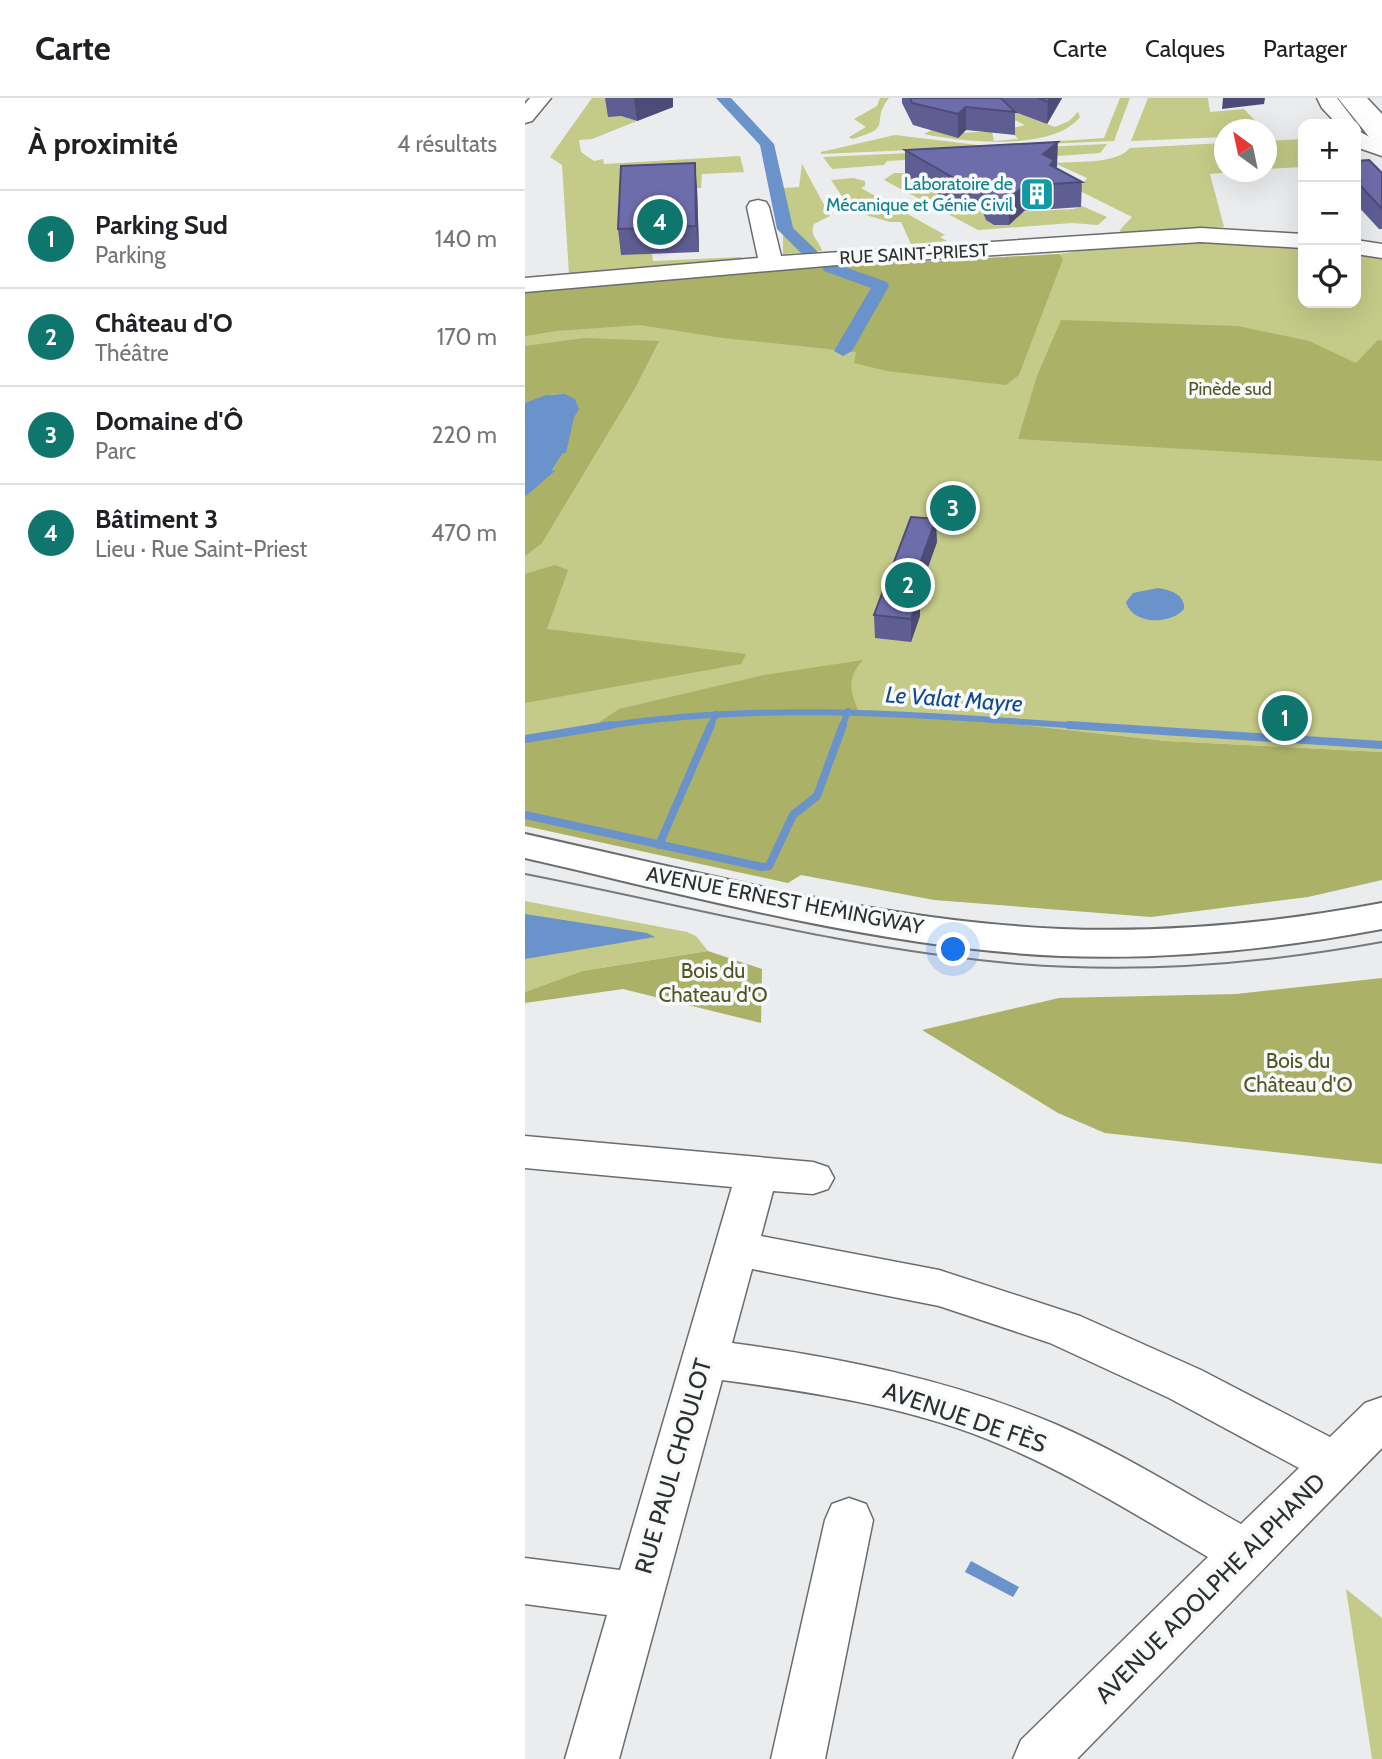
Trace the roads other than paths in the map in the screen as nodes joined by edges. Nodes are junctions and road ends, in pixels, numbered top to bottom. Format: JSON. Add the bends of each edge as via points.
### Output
{"nodes":[{"id":1,"x":541,"y":98,"type":"edge"},
{"id":2,"x":1327,"y":98,"type":"edge"},
{"id":3,"x":1348,"y":98,"type":"edge"},
{"id":4,"x":1356,"y":98,"type":"edge"},
{"id":5,"x":1370,"y":98,"type":"edge"},
{"id":6,"x":1382,"y":113,"type":"edge"},
{"id":7,"x":525,"y":117,"type":"edge"},
{"id":8,"x":1343,"y":119,"type":"edge"},
{"id":9,"x":1382,"y":121,"type":"edge"},
{"id":10,"x":1382,"y":138,"type":"edge"},
{"id":11,"x":1361,"y":141,"type":"edge"},
{"id":12,"x":1382,"y":150,"type":"edge"},
{"id":13,"x":758,"y":207,"type":"dead end"},
{"id":14,"x":1298,"y":241,"type":"edge"},
{"id":15,"x":1361,"y":248,"type":"edge"},
{"id":16,"x":1382,"y":251,"type":"edge"},
{"id":17,"x":771,"y":263,"type":"junction"},
{"id":18,"x":525,"y":285,"type":"edge"},
{"id":19,"x":525,"y":846,"type":"edge"},
{"id":20,"x":1382,"y":916,"type":"edge"},
{"id":21,"x":525,"y":1152,"type":"edge"},
{"id":22,"x":757,"y":1173,"type":"junction"},
{"id":23,"x":813,"y":1178,"type":"dead end"},
{"id":24,"x":735,"y":1248,"type":"junction"},
{"id":25,"x":703,"y":1358,"type":"junction"},
{"id":26,"x":1382,"y":1417,"type":"edge"},
{"id":27,"x":1333,"y":1464,"type":"junction"},
{"id":28,"x":849,"y":1520,"type":"dead end"},
{"id":29,"x":1245,"y":1552,"type":"junction"},
{"id":30,"x":525,"y":1581,"type":"edge"},
{"id":31,"x":637,"y":1596,"type":"junction"},
{"id":32,"x":592,"y":1759,"type":"edge"},
{"id":33,"x":798,"y":1759,"type":"edge"},
{"id":34,"x":1040,"y":1759,"type":"edge"}],
"edges":[{"from":1,"to":7,"type":"street"},
{"from":2,"to":8,"type":"street"},
{"from":3,"to":10,"type":"main road"},
{"from":4,"to":9,"type":"street"},
{"from":5,"to":6,"type":"main road"},
{"from":11,"to":12,"type":"street"},
{"from":13,"to":17,"type":"street"},
{"from":14,"to":17,"type":"street","name":"RUE SAINT-PRIEST","via":[[1201,234]]},
{"from":15,"to":16,"type":"street"},
{"from":17,"to":18,"type":"street","name":"RUE SAINT-PRIEST"},
{"from":19,"to":20,"type":"main road","name":"AVENUE ERNEST HEMINGWAY","via":[[821,911],[1015,939],[1085,943],[1218,939]]},
{"from":21,"to":22,"type":"street"},
{"from":22,"to":23,"type":"street"},
{"from":22,"to":24,"type":"street","name":"RUE PAUL CHOULOT"},
{"from":24,"to":25,"type":"street","name":"RUE PAUL CHOULOT"},
{"from":24,"to":27,"type":"street","via":[[939,1288],[1064,1329],[1185,1384]]},
{"from":25,"to":29,"type":"street","name":"AVENUE DE FÈS","via":[[858,1381],[1038,1438]]},
{"from":25,"to":31,"type":"street","name":"RUE PAUL CHOULOT"},
{"from":26,"to":27,"type":"street","name":"AVENUE ADOLPHE ALPHAND"},
{"from":27,"to":29,"type":"street","name":"AVENUE ADOLPHE ALPHAND"},
{"from":28,"to":33,"type":"street"},
{"from":29,"to":34,"type":"street","name":"AVENUE ADOLPHE ALPHAND"},
{"from":30,"to":31,"type":"street"},
{"from":31,"to":32,"type":"street","name":"RUE PAUL CHOULOT"}]}
